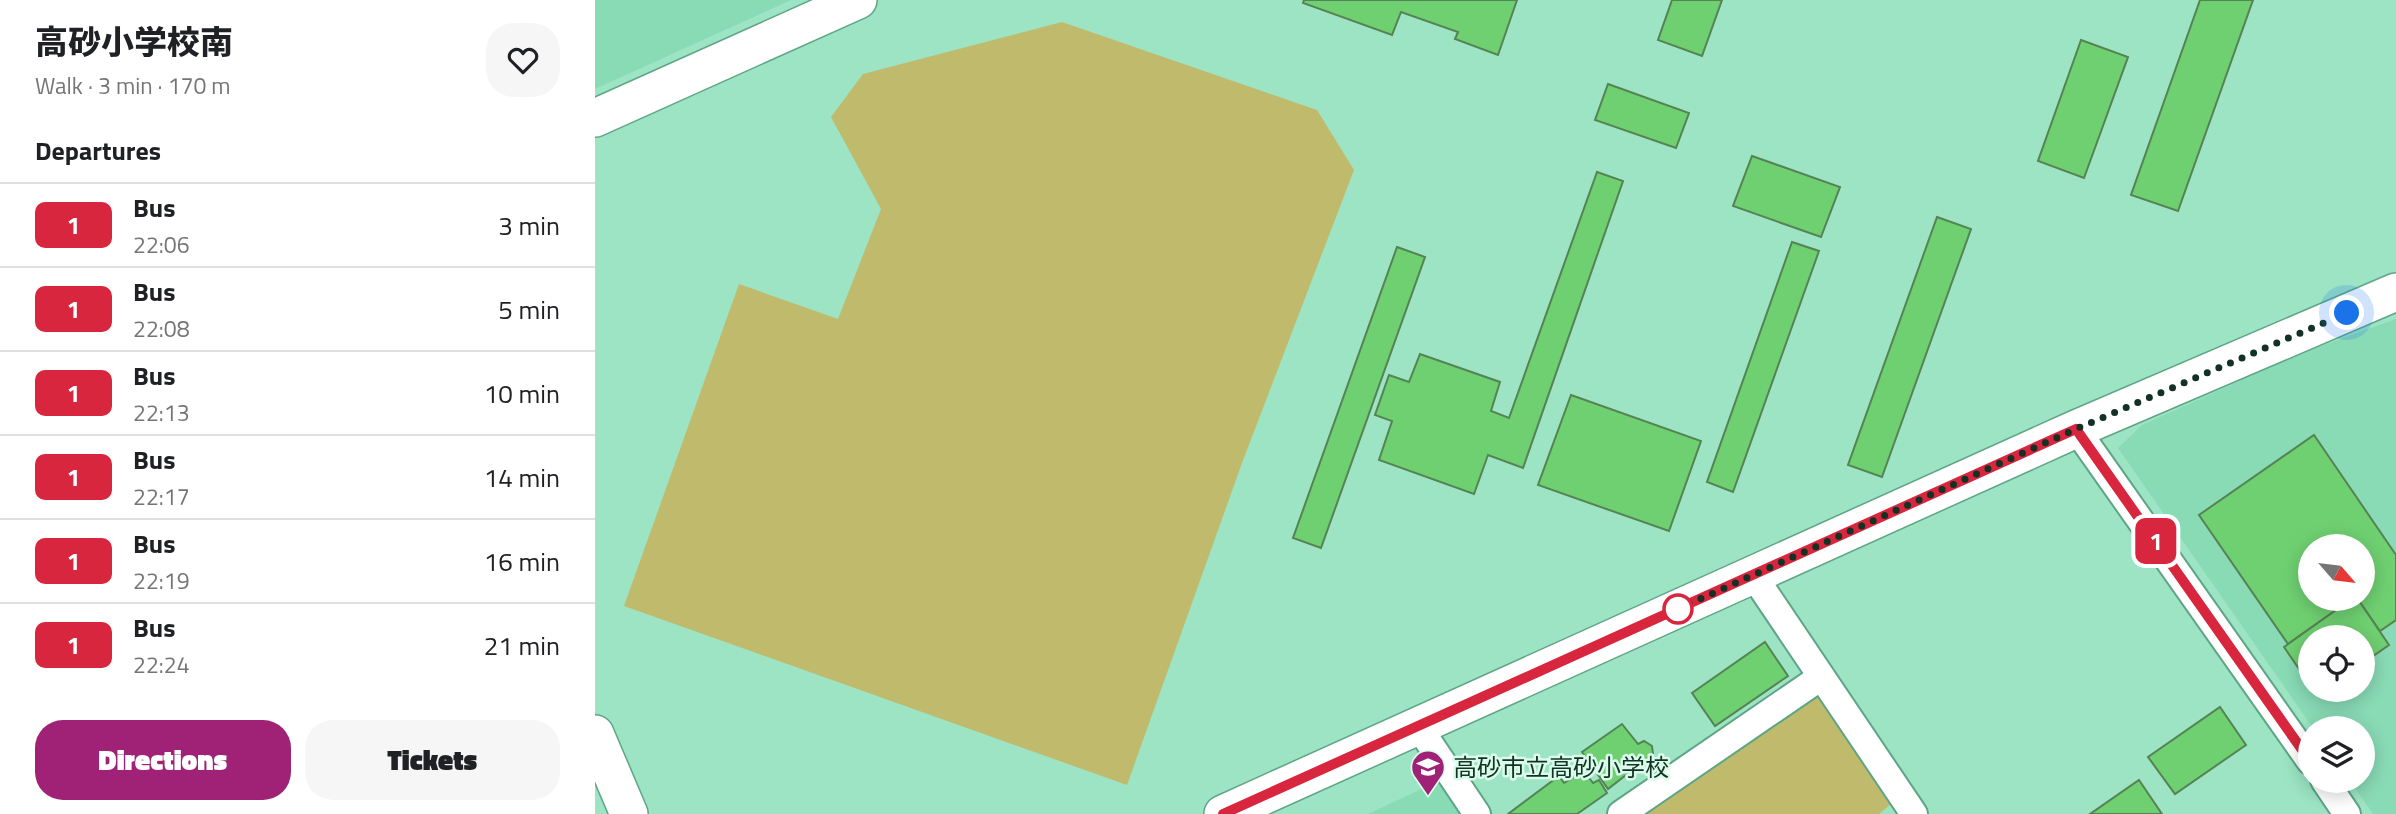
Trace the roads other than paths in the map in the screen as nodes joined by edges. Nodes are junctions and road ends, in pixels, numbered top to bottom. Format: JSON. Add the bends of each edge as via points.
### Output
{"nodes":[{"id":1,"x":858,"y":0,"type":"edge"},
{"id":2,"x":595,"y":118,"type":"edge"},
{"id":3,"x":2396,"y":292,"type":"edge"},
{"id":4,"x":2076,"y":429,"type":"junction"},
{"id":5,"x":1753,"y":575,"type":"junction"},
{"id":6,"x":1821,"y":677,"type":"junction"},
{"id":7,"x":1418,"y":726,"type":"junction"},
{"id":8,"x":595,"y":734,"type":"edge"},
{"id":9,"x":2298,"y":744,"type":"edge"},
{"id":10,"x":2333,"y":793,"type":"edge"},
{"id":11,"x":1907,"y":812,"type":"edge"},
{"id":12,"x":629,"y":814,"type":"edge"},
{"id":13,"x":1223,"y":814,"type":"edge"},
{"id":14,"x":1477,"y":814,"type":"edge"},
{"id":15,"x":1621,"y":814,"type":"edge"},
{"id":16,"x":2347,"y":814,"type":"edge"}],
"edges":[{"from":1,"to":2,"type":"street"},
{"from":3,"to":4,"type":"street"},
{"from":4,"to":5,"type":"street"},
{"from":4,"to":9,"type":"street"},
{"from":5,"to":6,"type":"street"},
{"from":5,"to":7,"type":"street"},
{"from":6,"to":11,"type":"street"},
{"from":6,"to":15,"type":"street"},
{"from":7,"to":13,"type":"street"},
{"from":7,"to":14,"type":"street"},
{"from":8,"to":12,"type":"street"},
{"from":10,"to":16,"type":"street"}]}
